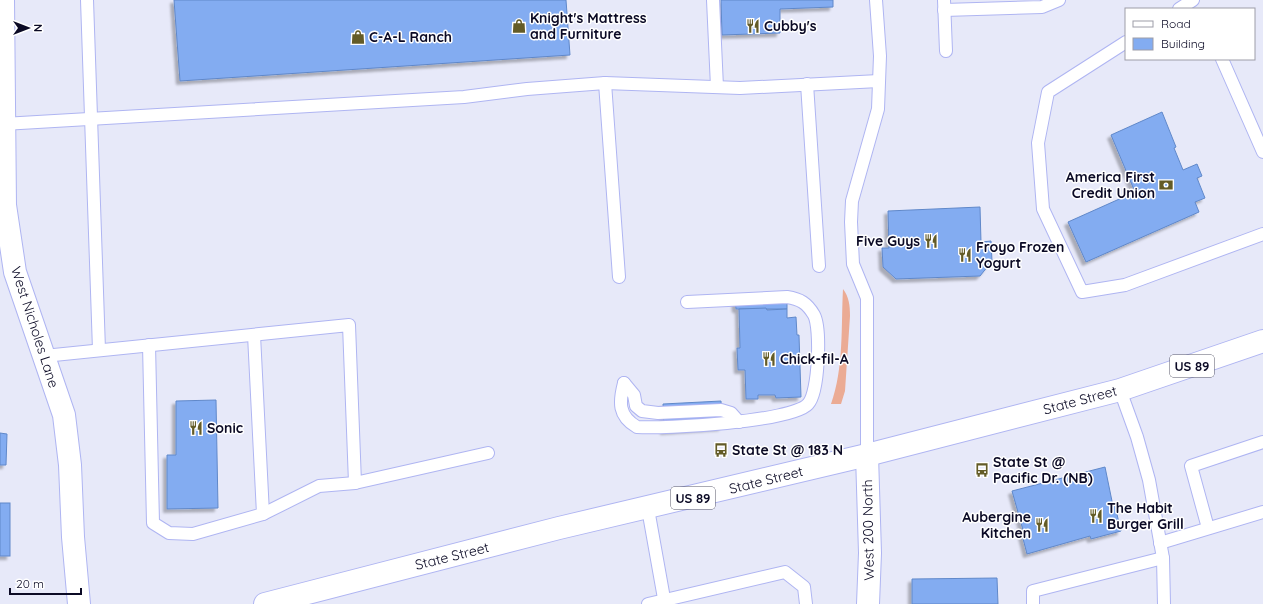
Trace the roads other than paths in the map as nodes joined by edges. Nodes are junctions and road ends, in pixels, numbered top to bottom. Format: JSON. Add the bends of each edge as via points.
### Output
{"nodes":[{"id":1,"x":3,"y":0,"type":"edge"},
{"id":2,"x":87,"y":0,"type":"edge"},
{"id":3,"x":713,"y":0,"type":"edge"},
{"id":4,"x":876,"y":0,"type":"edge"},
{"id":5,"x":1058,"y":0,"type":"edge"},
{"id":6,"x":1194,"y":0,"type":"edge"},
{"id":7,"x":944,"y":5,"type":"edge"},
{"id":8,"x":1181,"y":8,"type":"edge"},
{"id":9,"x":1125,"y":43,"type":"edge"},
{"id":10,"x":946,"y":51,"type":"dead end"},
{"id":11,"x":1222,"y":60,"type":"edge"},
{"id":12,"x":879,"y":81,"type":"junction"},
{"id":13,"x":605,"y":83,"type":"junction"},
{"id":14,"x":807,"y":84,"type":"junction"},
{"id":15,"x":717,"y":87,"type":"junction"},
{"id":16,"x":92,"y":118,"type":"junction"},
{"id":17,"x":3,"y":124,"type":"junction"},
{"id":18,"x":1263,"y":152,"type":"edge"},
{"id":19,"x":1263,"y":234,"type":"edge"},
{"id":20,"x":819,"y":266,"type":"dead end"},
{"id":21,"x":8,"y":272,"type":"edge"},
{"id":22,"x":619,"y":277,"type":"dead end"},
{"id":23,"x":687,"y":302,"type":"dead end"},
{"id":24,"x":254,"y":335,"type":"junction"},
{"id":25,"x":1263,"y":340,"type":"edge"},
{"id":26,"x":149,"y":345,"type":"junction"},
{"id":27,"x":99,"y":350,"type":"junction"},
{"id":28,"x":44,"y":356,"type":"junction"},
{"id":29,"x":1120,"y":390,"type":"junction"},
{"id":30,"x":739,"y":422,"type":"junction"},
{"id":31,"x":1263,"y":442,"type":"edge"},
{"id":32,"x":488,"y":453,"type":"dead end"},
{"id":33,"x":867,"y":455,"type":"junction"},
{"id":34,"x":355,"y":483,"type":"junction"},
{"id":35,"x":648,"y":508,"type":"junction"},
{"id":36,"x":1263,"y":512,"type":"edge"},
{"id":37,"x":263,"y":514,"type":"junction"},
{"id":38,"x":1208,"y":528,"type":"junction"},
{"id":39,"x":1160,"y":543,"type":"junction"},
{"id":40,"x":1163,"y":558,"type":"junction"},
{"id":41,"x":272,"y":603,"type":"edge"},
{"id":42,"x":665,"y":603,"type":"edge"},
{"id":43,"x":79,"y":604,"type":"edge"},
{"id":44,"x":648,"y":604,"type":"edge"},
{"id":45,"x":806,"y":604,"type":"edge"},
{"id":46,"x":868,"y":604,"type":"edge"},
{"id":47,"x":1034,"y":604,"type":"edge"},
{"id":48,"x":1164,"y":604,"type":"edge"}],
"edges":[{"from":1,"to":17,"type":"main road","name":"West Nicholes Lane"},
{"from":2,"to":16,"type":"lane"},
{"from":3,"to":15,"type":"lane"},
{"from":4,"to":12,"type":"lane"},
{"from":5,"to":7,"type":"lane","via":[[1042,7]]},
{"from":6,"to":8,"type":"lane"},
{"from":7,"to":10,"type":"lane"},
{"from":9,"to":19,"type":"lane","via":[[1048,92],[1038,143],[1043,209],[1082,292],[1125,285]]},
{"from":11,"to":18,"type":"lane"},
{"from":12,"to":14,"type":"lane"},
{"from":12,"to":33,"type":"lane","via":[[878,109],[852,201],[851,222],[853,264],[867,298]]},
{"from":13,"to":15,"type":"lane"},
{"from":13,"to":16,"type":"lane","via":[[464,97]]},
{"from":13,"to":22,"type":"lane"},
{"from":14,"to":15,"type":"lane"},
{"from":14,"to":20,"type":"lane"},
{"from":16,"to":17,"type":"lane"},
{"from":16,"to":27,"type":"lane"},
{"from":17,"to":21,"type":"main road","name":"West Nicholes Lane"},
{"from":21,"to":28,"type":"main road","name":"West Nicholes Lane"},
{"from":23,"to":30,"type":"lane","via":[[788,297],[798,299],[807,305],[815,316],[818,362],[814,392],[808,404],[798,410]]},
{"from":24,"to":26,"type":"lane"},
{"from":24,"to":34,"type":"lane","via":[[349,325]]},
{"from":24,"to":37,"type":"lane"},
{"from":25,"to":29,"type":"main road","name":"State Street","number":"US 89"},
{"from":26,"to":27,"type":"lane"},
{"from":26,"to":37,"type":"lane","via":[[153,523],[169,533],[193,534]]},
{"from":27,"to":28,"type":"lane"},
{"from":28,"to":43,"type":"main road","name":"West Nicholes Lane","via":[[64,415],[70,465]]},
{"from":29,"to":33,"type":"main road","name":"State Street","number":"US 89"},
{"from":29,"to":39,"type":"lane","via":[[1147,473]]},
{"from":30,"to":30,"type":"lane","via":[[637,427],[629,422],[622,412],[620,397],[624,383],[634,395],[636,406],[642,410],[658,413],[721,410],[730,413]]},
{"from":31,"to":38,"type":"lane","via":[[1191,466]]},
{"from":32,"to":34,"type":"lane"},
{"from":33,"to":35,"type":"main road","name":"State Street","number":"US 89"},
{"from":33,"to":46,"type":"main road","name":"West 200 North","via":[[870,553]]},
{"from":34,"to":37,"type":"lane","via":[[319,486]]},
{"from":35,"to":41,"type":"main road","name":"State Street","number":"US 89","via":[[559,528]]},
{"from":35,"to":42,"type":"lane"},
{"from":36,"to":38,"type":"lane"},
{"from":38,"to":39,"type":"lane"},
{"from":39,"to":40,"type":"lane"},
{"from":40,"to":47,"type":"lane","via":[[1033,590]]},
{"from":40,"to":48,"type":"lane"},
{"from":42,"to":44,"type":"lane"},
{"from":42,"to":45,"type":"lane","via":[[785,572],[804,587]]}]}
